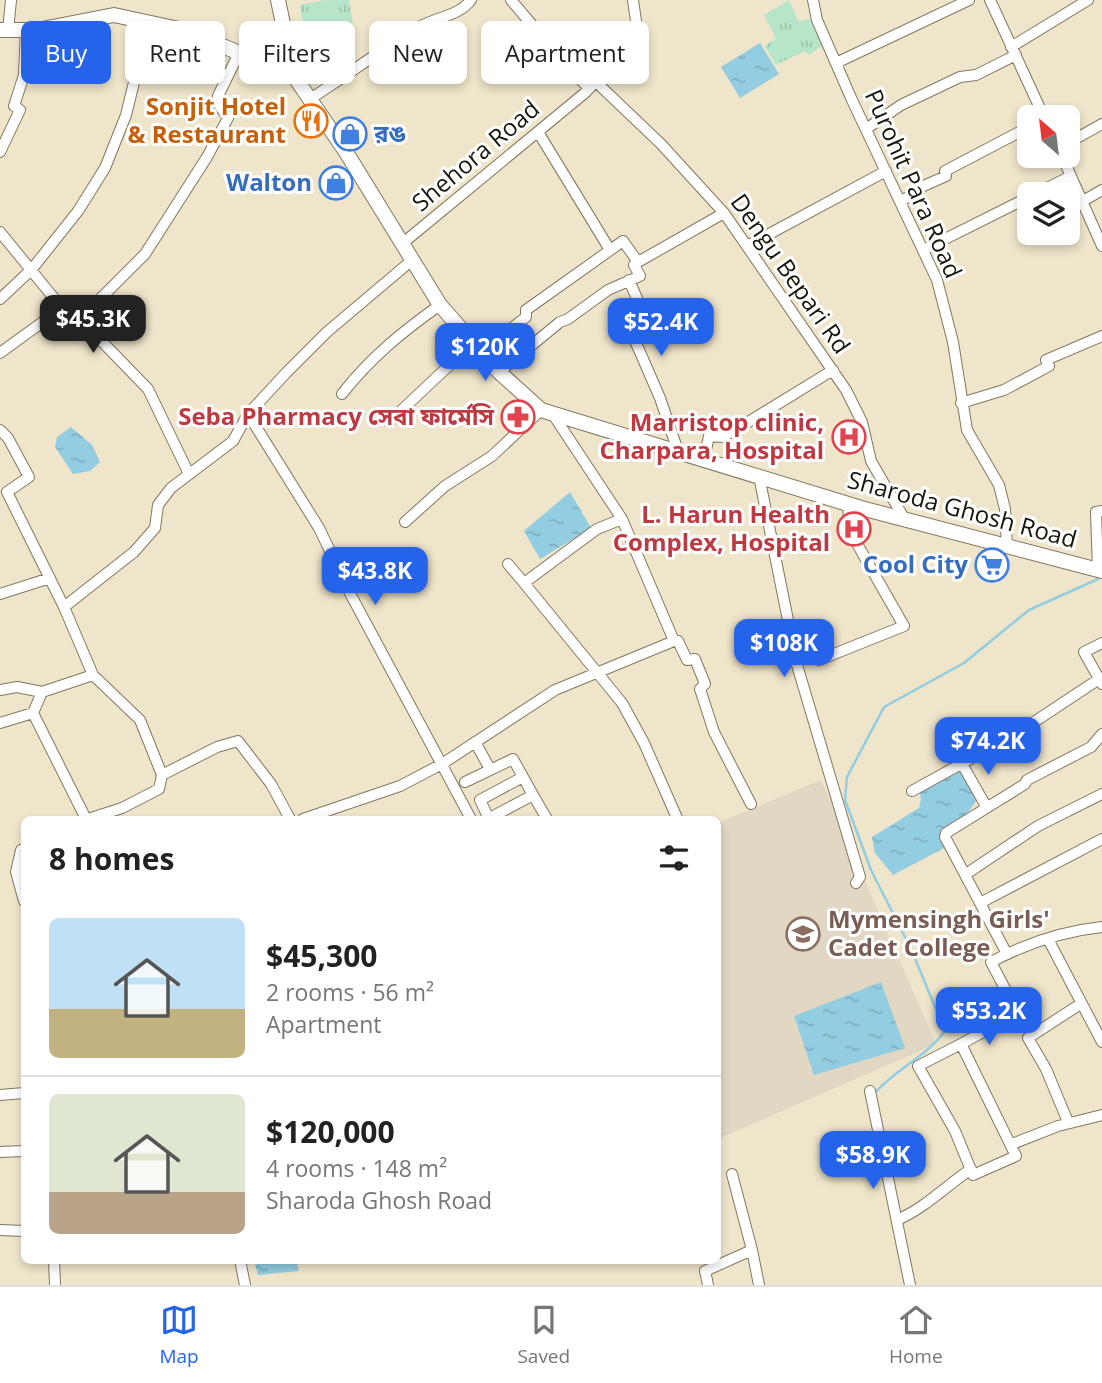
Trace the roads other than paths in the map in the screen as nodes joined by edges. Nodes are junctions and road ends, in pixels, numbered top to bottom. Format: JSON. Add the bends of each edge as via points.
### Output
{"nodes":[{"id":1,"x":11,"y":0,"type":"edge"},
{"id":2,"x":278,"y":0,"type":"edge"},
{"id":3,"x":471,"y":0,"type":"edge"},
{"id":4,"x":511,"y":0,"type":"edge"},
{"id":5,"x":646,"y":0,"type":"edge"},
{"id":6,"x":813,"y":0,"type":"edge"},
{"id":7,"x":969,"y":0,"type":"edge"},
{"id":8,"x":990,"y":0,"type":"edge"},
{"id":9,"x":1088,"y":0,"type":"edge"},
{"id":10,"x":634,"y":2,"type":"edge"},
{"id":11,"x":79,"y":21,"type":"edge"},
{"id":12,"x":149,"y":21,"type":"edge"},
{"id":13,"x":282,"y":21,"type":"edge"},
{"id":14,"x":4,"y":31,"type":"edge"},
{"id":15,"x":225,"y":47,"type":"edge"},
{"id":16,"x":1014,"y":51,"type":"junction"},
{"id":17,"x":239,"y":53,"type":"joint"},
{"id":18,"x":836,"y":63,"type":"junction"},
{"id":19,"x":21,"y":84,"type":"edge"},
{"id":20,"x":133,"y":84,"type":"edge"},
{"id":21,"x":300,"y":84,"type":"edge"},
{"id":22,"x":593,"y":85,"type":"junction"},
{"id":23,"x":310,"y":99,"type":"junction"},
{"id":24,"x":1039,"y":105,"type":"edge"},
{"id":25,"x":1102,"y":124,"type":"edge"},
{"id":26,"x":866,"y":128,"type":"junction"},
{"id":27,"x":538,"y":132,"type":"junction"},
{"id":28,"x":1017,"y":133,"type":"edge"},
{"id":29,"x":1080,"y":136,"type":"edge"},
{"id":30,"x":0,"y":152,"type":"edge"},
{"id":31,"x":1067,"y":168,"type":"edge"},
{"id":32,"x":886,"y":171,"type":"junction"},
{"id":33,"x":1071,"y":176,"type":"junction"},
{"id":34,"x":1059,"y":182,"type":"edge"},
{"id":35,"x":1102,"y":190,"type":"edge"},
{"id":36,"x":900,"y":201,"type":"junction"},
{"id":37,"x":1083,"y":201,"type":"junction"},
{"id":38,"x":1017,"y":203,"type":"edge"},
{"id":39,"x":724,"y":213,"type":"junction"},
{"id":40,"x":0,"y":232,"type":"edge"},
{"id":41,"x":403,"y":243,"type":"junction"},
{"id":42,"x":747,"y":246,"type":"junction"},
{"id":43,"x":1102,"y":246,"type":"edge"},
{"id":44,"x":610,"y":250,"type":"junction"},
{"id":45,"x":923,"y":250,"type":"junction"},
{"id":46,"x":411,"y":261,"type":"junction"},
{"id":47,"x":638,"y":262,"type":"junction"},
{"id":48,"x":32,"y":269,"type":"junction"},
{"id":49,"x":629,"y":280,"type":"junction"},
{"id":50,"x":0,"y":299,"type":"edge"},
{"id":51,"x":440,"y":305,"type":"junction"},
{"id":52,"x":62,"y":308,"type":"junction"},
{"id":53,"x":80,"y":319,"type":"junction"},
{"id":54,"x":1102,"y":336,"type":"edge"},
{"id":55,"x":477,"y":347,"type":"junction"},
{"id":56,"x":0,"y":353,"type":"edge"},
{"id":57,"x":833,"y":370,"type":"junction"},
{"id":58,"x":499,"y":372,"type":"junction"},
{"id":59,"x":342,"y":394,"type":"dead end"},
{"id":60,"x":961,"y":403,"type":"junction"},
{"id":61,"x":547,"y":413,"type":"junction"},
{"id":62,"x":247,"y":414,"type":"junction"},
{"id":63,"x":389,"y":422,"type":"dead end"},
{"id":64,"x":0,"y":430,"type":"edge"},
{"id":65,"x":678,"y":451,"type":"junction"},
{"id":66,"x":704,"y":459,"type":"junction"},
{"id":67,"x":189,"y":474,"type":"junction"},
{"id":68,"x":759,"y":476,"type":"junction"},
{"id":69,"x":849,"y":504,"type":"junction"},
{"id":70,"x":1102,"y":511,"type":"edge"},
{"id":71,"x":622,"y":519,"type":"junction"},
{"id":72,"x":905,"y":520,"type":"junction"},
{"id":73,"x":405,"y":522,"type":"dead end"},
{"id":74,"x":1007,"y":547,"type":"junction"},
{"id":75,"x":508,"y":564,"type":"dead end"},
{"id":76,"x":1100,"y":571,"type":"edge"},
{"id":77,"x":50,"y":578,"type":"junction"},
{"id":78,"x":524,"y":583,"type":"junction"},
{"id":79,"x":0,"y":594,"type":"edge"},
{"id":80,"x":64,"y":607,"type":"junction"},
{"id":81,"x":674,"y":641,"type":"junction"},
{"id":82,"x":1102,"y":643,"type":"edge"},
{"id":83,"x":794,"y":653,"type":"junction"},
{"id":84,"x":599,"y":672,"type":"junction"},
{"id":85,"x":93,"y":675,"type":"junction"},
{"id":86,"x":1101,"y":682,"type":"edge"},
{"id":87,"x":0,"y":690,"type":"edge"},
{"id":88,"x":42,"y":692,"type":"junction"},
{"id":89,"x":33,"y":713,"type":"junction"},
{"id":90,"x":0,"y":723,"type":"edge"},
{"id":91,"x":1102,"y":734,"type":"edge"},
{"id":92,"x":475,"y":742,"type":"junction"},
{"id":93,"x":442,"y":764,"type":"junction"},
{"id":94,"x":962,"y":764,"type":"junction"},
{"id":95,"x":490,"y":769,"type":"junction"},
{"id":96,"x":162,"y":775,"type":"junction"},
{"id":97,"x":523,"y":777,"type":"junction"},
{"id":98,"x":465,"y":782,"type":"dead end"},
{"id":99,"x":912,"y":791,"type":"dead end"},
{"id":100,"x":533,"y":794,"type":"junction"},
{"id":101,"x":1102,"y":794,"type":"edge"},
{"id":102,"x":751,"y":804,"type":"dead end"},
{"id":103,"x":986,"y":806,"type":"junction"},
{"id":104,"x":85,"y":816,"type":"edge"},
{"id":105,"x":97,"y":816,"type":"edge"},
{"id":106,"x":289,"y":816,"type":"edge"},
{"id":107,"x":312,"y":816,"type":"edge"},
{"id":108,"x":469,"y":816,"type":"edge"},
{"id":109,"x":488,"y":816,"type":"edge"},
{"id":110,"x":494,"y":816,"type":"edge"},
{"id":111,"x":545,"y":816,"type":"edge"},
{"id":112,"x":676,"y":816,"type":"edge"},
{"id":113,"x":1102,"y":839,"type":"edge"},
{"id":114,"x":21,"y":850,"type":"edge"},
{"id":115,"x":966,"y":874,"type":"junction"},
{"id":116,"x":856,"y":883,"type":"dead end"},
{"id":117,"x":21,"y":890,"type":"edge"},
{"id":118,"x":982,"y":901,"type":"junction"},
{"id":119,"x":1102,"y":927,"type":"edge"},
{"id":120,"x":1048,"y":940,"type":"junction"},
{"id":121,"x":1007,"y":954,"type":"junction"},
{"id":122,"x":1079,"y":1005,"type":"dead end"},
{"id":123,"x":1102,"y":1042,"type":"edge"},
{"id":124,"x":961,"y":1044,"type":"junction"},
{"id":125,"x":870,"y":1091,"type":"dead end"},
{"id":126,"x":21,"y":1093,"type":"edge"},
{"id":127,"x":0,"y":1095,"type":"edge"},
{"id":128,"x":1102,"y":1115,"type":"edge"},
{"id":129,"x":1068,"y":1122,"type":"junction"},
{"id":130,"x":1012,"y":1144,"type":"junction"},
{"id":131,"x":0,"y":1152,"type":"edge"},
{"id":132,"x":21,"y":1152,"type":"edge"},
{"id":133,"x":971,"y":1169,"type":"junction"},
{"id":134,"x":732,"y":1174,"type":"dead end"},
{"id":135,"x":897,"y":1220,"type":"junction"},
{"id":136,"x":0,"y":1230,"type":"edge"},
{"id":137,"x":21,"y":1231,"type":"edge"},
{"id":138,"x":752,"y":1250,"type":"junction"},
{"id":139,"x":54,"y":1264,"type":"edge"},
{"id":140,"x":241,"y":1264,"type":"edge"},
{"id":141,"x":721,"y":1264,"type":"edge"},
{"id":142,"x":721,"y":1264,"type":"edge"},
{"id":143,"x":55,"y":1285,"type":"edge"},
{"id":144,"x":245,"y":1285,"type":"edge"},
{"id":145,"x":708,"y":1285,"type":"edge"},
{"id":146,"x":759,"y":1285,"type":"edge"},
{"id":147,"x":911,"y":1285,"type":"edge"}],
"edges":[{"from":1,"to":14,"type":"street"},
{"from":2,"to":13,"type":"main road"},
{"from":3,"to":23,"type":"street","via":[[460,11],[422,26]]},
{"from":4,"to":22,"type":"street","name":"Dengu Bepari Rd","via":[[543,44]]},
{"from":5,"to":10,"type":"street"},
{"from":6,"to":18,"type":"street","name":"Purohit Para Road"},
{"from":7,"to":18,"type":"street"},
{"from":8,"to":16,"type":"street"},
{"from":9,"to":16,"type":"street"},
{"from":10,"to":22,"type":"street","name":"Shehora Road","via":[[638,35]]},
{"from":11,"to":12,"type":"main road","name":"Sharoda Ghosh Road","via":[[114,15]]},
{"from":15,"to":17,"type":"main road","name":"Sharoda Ghosh Road"},
{"from":16,"to":24,"type":"street"},
{"from":16,"to":26,"type":"street","via":[[976,75],[960,77],[901,105]]},
{"from":17,"to":53,"type":"street","via":[[218,96],[228,118],[207,157],[145,254]]},
{"from":18,"to":26,"type":"street","name":"Purohit Para Road"},
{"from":19,"to":30,"type":"street","via":[[14,106],[20,110]]},
{"from":20,"to":48,"type":"street","via":[[105,168]]},
{"from":21,"to":23,"type":"main road","name":"Sharoda Ghosh Road"},
{"from":22,"to":27,"type":"street","name":"Shehora Road"},
{"from":22,"to":39,"type":"street","name":"Dengu Bepari Rd","via":[[661,144]]},
{"from":23,"to":41,"type":"main road","name":"Sharoda Ghosh Road"},
{"from":25,"to":29,"type":"street"},
{"from":26,"to":32,"type":"street","name":"Purohit Para Road"},
{"from":27,"to":41,"type":"street","name":"Shehora Road"},
{"from":27,"to":44,"type":"street"},
{"from":28,"to":36,"type":"street"},
{"from":31,"to":33,"type":"street"},
{"from":32,"to":36,"type":"street","name":"Purohit Para Road"},
{"from":32,"to":42,"type":"street"},
{"from":33,"to":34,"type":"street"},
{"from":33,"to":37,"type":"street"},
{"from":35,"to":37,"type":"street"},
{"from":36,"to":45,"type":"street","name":"Purohit Para Road"},
{"from":37,"to":43,"type":"street"},
{"from":38,"to":45,"type":"street"},
{"from":39,"to":42,"type":"street","name":"Dengu Bepari Rd"},
{"from":39,"to":47,"type":"street"},
{"from":40,"to":48,"type":"street"},
{"from":41,"to":46,"type":"main road","name":"Sharoda Ghosh Road"},
{"from":42,"to":57,"type":"street","name":"Dengu Bepari Rd"},
{"from":44,"to":47,"type":"street","via":[[623,241]]},
{"from":44,"to":55,"type":"street","via":[[526,310],[526,317]]},
{"from":45,"to":60,"type":"street","name":"Purohit Para Road","via":[[937,281],[953,342]]},
{"from":46,"to":51,"type":"main road","name":"Sharoda Ghosh Road"},
{"from":46,"to":62,"type":"street","via":[[327,332]]},
{"from":47,"to":49,"type":"street","via":[[634,265],[640,275]]},
{"from":48,"to":50,"type":"street"},
{"from":48,"to":52,"type":"street"},
{"from":49,"to":58,"type":"street","via":[[560,321]]},
{"from":49,"to":65,"type":"street","via":[[648,324],[633,336]]},
{"from":51,"to":55,"type":"main road","name":"Sharoda Ghosh Road"},
{"from":51,"to":59,"type":"street","via":[[372,359]]},
{"from":52,"to":53,"type":"street"},
{"from":52,"to":56,"type":"street"},
{"from":53,"to":67,"type":"street","via":[[148,389]]},
{"from":54,"to":60,"type":"street","via":[[1046,360],[1049,366],[1004,390]]},
{"from":55,"to":58,"type":"main road","name":"Sharoda Ghosh Road"},
{"from":55,"to":63,"type":"street"},
{"from":57,"to":66,"type":"street","via":[[722,437],[709,436]]},
{"from":57,"to":72,"type":"street","name":"Dengu Bepari Rd","via":[[862,422],[872,461]]},
{"from":58,"to":61,"type":"main road","name":"Sharoda Ghosh Road"},
{"from":60,"to":74,"type":"street","name":"Purohit Para Road","via":[[967,430],[999,485]]},
{"from":61,"to":65,"type":"main road","name":"Sharoda Ghosh Road"},
{"from":61,"to":71,"type":"street"},
{"from":61,"to":73,"type":"street","via":[[445,486]]},
{"from":62,"to":67,"type":"street","via":[[233,441]]},
{"from":62,"to":93,"type":"street","via":[[319,527]]},
{"from":64,"to":77,"type":"street","via":[[29,477],[7,492]]},
{"from":65,"to":66,"type":"main road","name":"Sharoda Ghosh Road"},
{"from":66,"to":68,"type":"main road","name":"Sharoda Ghosh Road"},
{"from":67,"to":80,"type":"street","via":[[164,495],[155,528],[134,552]]},
{"from":68,"to":69,"type":"main road","name":"Sharoda Ghosh Road"},
{"from":68,"to":83,"type":"street"},
{"from":69,"to":72,"type":"main road","name":"Sharoda Ghosh Road"},
{"from":69,"to":83,"type":"street","via":[[848,528],[904,626],[819,660],[815,648]]},
{"from":70,"to":76,"type":"street","via":[[1096,512]]},
{"from":71,"to":78,"type":"street","via":[[597,529]]},
{"from":71,"to":81,"type":"street"},
{"from":72,"to":74,"type":"main road","name":"Sharoda Ghosh Road"},
{"from":74,"to":76,"type":"main road","name":"Sharoda Ghosh Road"},
{"from":75,"to":78,"type":"street"},
{"from":77,"to":79,"type":"street"},
{"from":77,"to":80,"type":"street"},
{"from":78,"to":84,"type":"street"},
{"from":80,"to":85,"type":"street"},
{"from":81,"to":84,"type":"street"},
{"from":81,"to":102,"type":"street","via":[[687,660],[695,659],[714,732]]},
{"from":82,"to":86,"type":"street","via":[[1084,652]]},
{"from":83,"to":116,"type":"street","via":[[860,877]]},
{"from":84,"to":92,"type":"street","via":[[555,690]]},
{"from":84,"to":112,"type":"street","via":[[644,743]]},
{"from":85,"to":88,"type":"street"},
{"from":85,"to":96,"type":"street","via":[[140,720]]},
{"from":86,"to":94,"type":"street"},
{"from":87,"to":88,"type":"street","via":[[17,687]]},
{"from":88,"to":89,"type":"street"},
{"from":89,"to":90,"type":"street"},
{"from":89,"to":104,"type":"street"},
{"from":91,"to":103,"type":"street","via":[[1091,747]]},
{"from":92,"to":93,"type":"street"},
{"from":92,"to":95,"type":"street"},
{"from":93,"to":107,"type":"street","via":[[400,786]]},
{"from":93,"to":108,"type":"street"},
{"from":94,"to":99,"type":"street"},
{"from":94,"to":103,"type":"street"},
{"from":95,"to":97,"type":"street","via":[[512,758]]},
{"from":95,"to":98,"type":"street"},
{"from":96,"to":105,"type":"street","via":[[159,789]]},
{"from":96,"to":106,"type":"street","via":[[238,741]]},
{"from":97,"to":100,"type":"street"},
{"from":97,"to":109,"type":"street","via":[[480,800]]},
{"from":100,"to":110,"type":"street"},
{"from":100,"to":111,"type":"street"},
{"from":101,"to":115,"type":"street","via":[[1038,826]]},
{"from":103,"to":115,"type":"street","via":[[946,833]]},
{"from":113,"to":118,"type":"street"},
{"from":114,"to":117,"type":"street","via":[[16,872]]},
{"from":115,"to":118,"type":"street"},
{"from":118,"to":121,"type":"street"},
{"from":119,"to":120,"type":"street"},
{"from":120,"to":121,"type":"street"},
{"from":120,"to":123,"type":"street"},
{"from":121,"to":124,"type":"street","via":[[991,962],[1016,1008],[1010,1017]]},
{"from":122,"to":129,"type":"street","via":[[1027,1038]]},
{"from":124,"to":130,"type":"street"},
{"from":124,"to":133,"type":"street","via":[[918,1066]]},
{"from":125,"to":135,"type":"street"},
{"from":126,"to":127,"type":"street"},
{"from":128,"to":129,"type":"street"},
{"from":129,"to":130,"type":"street"},
{"from":130,"to":133,"type":"street","via":[[1016,1157],[973,1175]]},
{"from":131,"to":132,"type":"street"},
{"from":133,"to":135,"type":"street","via":[[920,1210]]},
{"from":134,"to":138,"type":"street"},
{"from":135,"to":147,"type":"street"},
{"from":136,"to":137,"type":"street"},
{"from":138,"to":142,"type":"street"},
{"from":138,"to":146,"type":"street"},
{"from":139,"to":143,"type":"street"},
{"from":140,"to":144,"type":"street"},
{"from":141,"to":145,"type":"street","via":[[705,1271]]}]}
